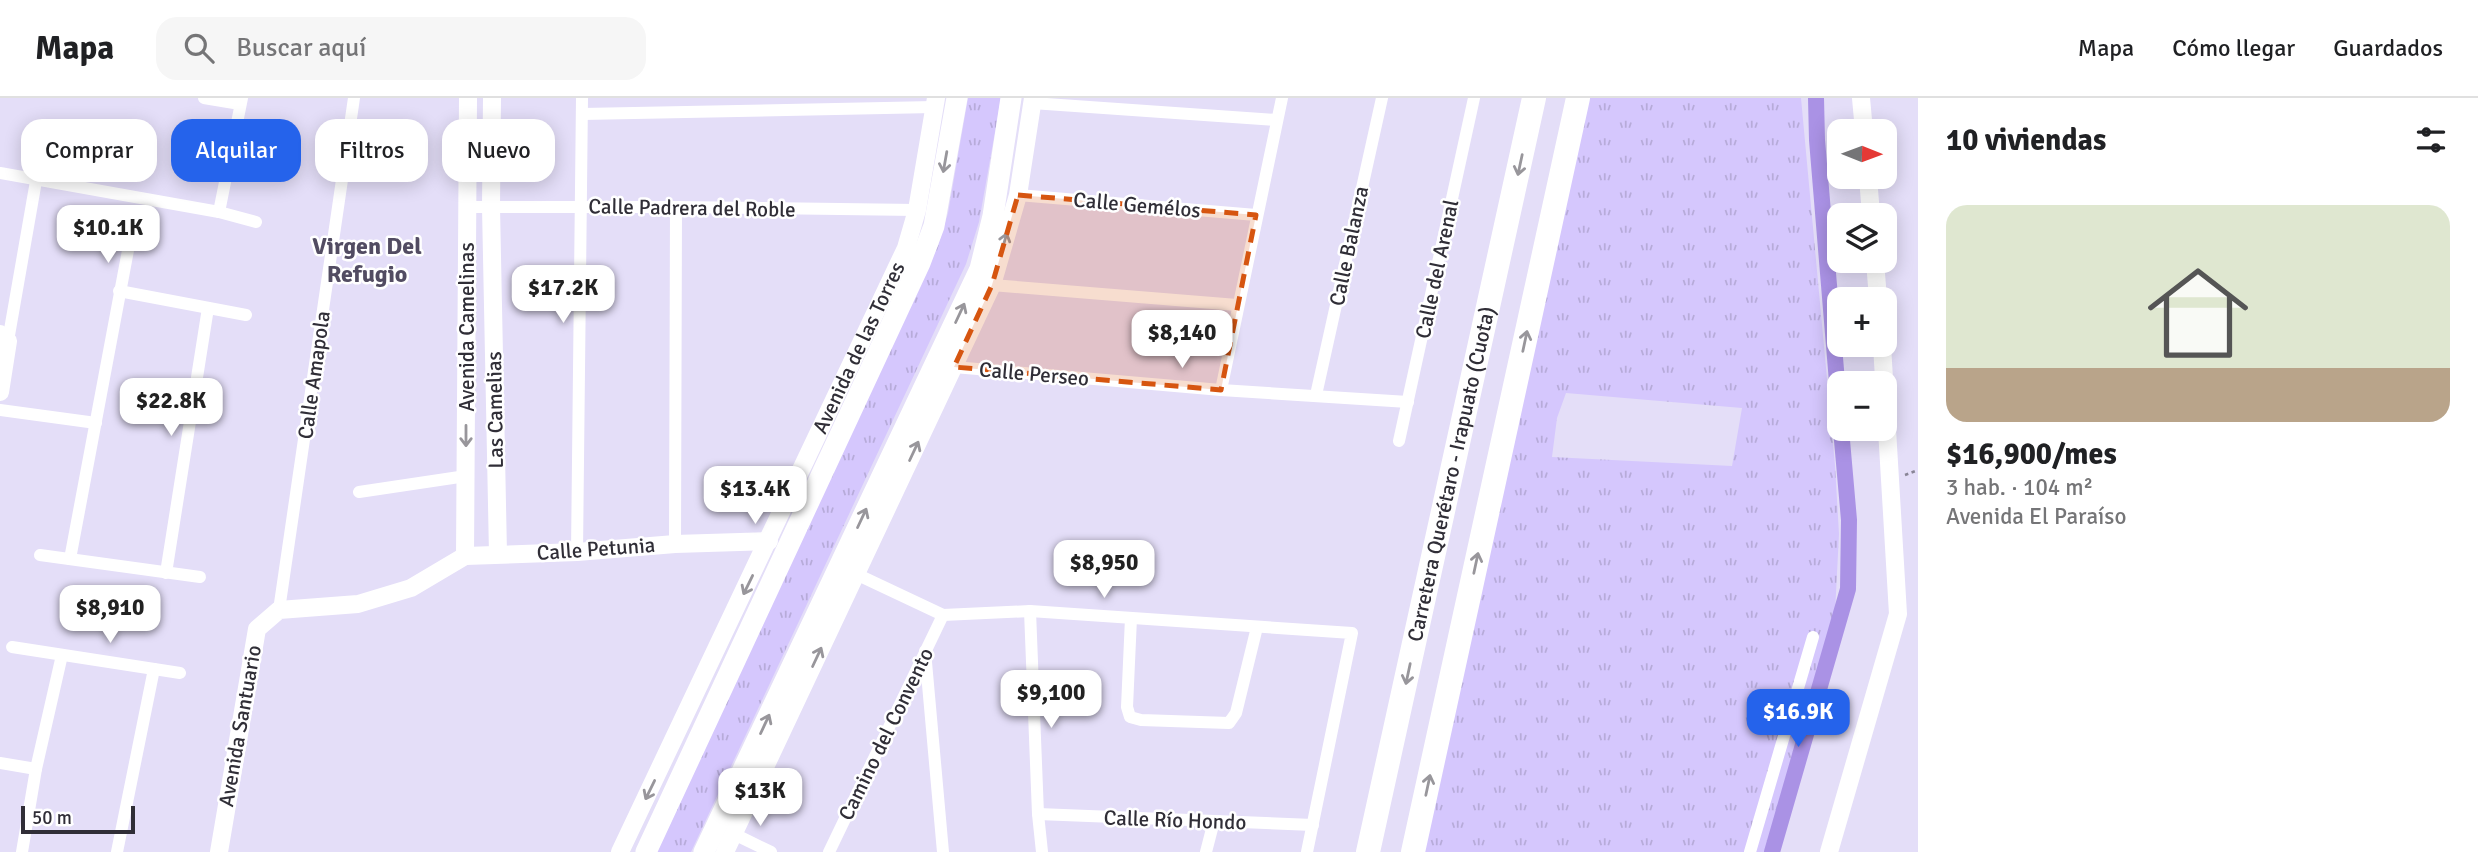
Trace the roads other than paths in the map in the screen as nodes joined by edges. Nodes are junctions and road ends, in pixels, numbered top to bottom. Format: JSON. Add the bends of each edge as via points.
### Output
{"nodes":[{"id":1,"x":204,"y":98,"type":"edge"},
{"id":2,"x":354,"y":98,"type":"edge"},
{"id":3,"x":468,"y":98,"type":"edge"},
{"id":4,"x":492,"y":98,"type":"edge"},
{"id":5,"x":582,"y":98,"type":"edge"},
{"id":6,"x":957,"y":98,"type":"edge"},
{"id":7,"x":1282,"y":98,"type":"edge"},
{"id":8,"x":1382,"y":98,"type":"edge"},
{"id":9,"x":1474,"y":98,"type":"edge"},
{"id":10,"x":1534,"y":98,"type":"edge"},
{"id":11,"x":1578,"y":98,"type":"edge"},
{"id":12,"x":1861,"y":98,"type":"edge"},
{"id":13,"x":1025,"y":100,"type":"edge"},
{"id":14,"x":241,"y":101,"type":"edge"},
{"id":15,"x":935,"y":103,"type":"edge"},
{"id":16,"x":582,"y":114,"type":"junction"},
{"id":17,"x":1863,"y":119,"type":"edge"},
{"id":18,"x":1278,"y":120,"type":"junction"},
{"id":19,"x":0,"y":173,"type":"edge"},
{"id":20,"x":21,"y":178,"type":"edge"},
{"id":21,"x":36,"y":182,"type":"edge"},
{"id":22,"x":42,"y":182,"type":"edge"},
{"id":23,"x":1018,"y":195,"type":"junction"},
{"id":24,"x":468,"y":207,"type":"junction"},
{"id":25,"x":491,"y":207,"type":"junction"},
{"id":26,"x":581,"y":207,"type":"junction"},
{"id":27,"x":676,"y":207,"type":"junction"},
{"id":28,"x":917,"y":211,"type":"junction"},
{"id":29,"x":219,"y":212,"type":"junction"},
{"id":30,"x":1256,"y":215,"type":"junction"},
{"id":31,"x":256,"y":222,"type":"dead end"},
{"id":32,"x":129,"y":245,"type":"dead end"},
{"id":33,"x":992,"y":285,"type":"junction"},
{"id":34,"x":119,"y":292,"type":"junction"},
{"id":35,"x":1237,"y":305,"type":"junction"},
{"id":36,"x":208,"y":308,"type":"junction"},
{"id":37,"x":246,"y":315,"type":"dead end"},
{"id":38,"x":4,"y":337,"type":"edge"},
{"id":39,"x":1883,"y":357,"type":"edge"},
{"id":40,"x":954,"y":367,"type":"junction"},
{"id":41,"x":1221,"y":390,"type":"junction"},
{"id":42,"x":0,"y":392,"type":"edge"},
{"id":43,"x":1316,"y":395,"type":"junction"},
{"id":44,"x":1408,"y":402,"type":"junction"},
{"id":45,"x":0,"y":410,"type":"edge"},
{"id":46,"x":96,"y":423,"type":"junction"},
{"id":47,"x":1399,"y":440,"type":"dead end"},
{"id":48,"x":466,"y":475,"type":"junction"},
{"id":49,"x":359,"y":492,"type":"dead end"},
{"id":50,"x":769,"y":541,"type":"junction"},
{"id":51,"x":675,"y":544,"type":"junction"},
{"id":52,"x":577,"y":552,"type":"junction"},
{"id":53,"x":498,"y":554,"type":"junction"},
{"id":54,"x":40,"y":555,"type":"dead end"},
{"id":55,"x":465,"y":556,"type":"junction"},
{"id":56,"x":70,"y":559,"type":"junction"},
{"id":57,"x":166,"y":573,"type":"junction"},
{"id":58,"x":856,"y":574,"type":"junction"},
{"id":59,"x":200,"y":577,"type":"dead end"},
{"id":60,"x":279,"y":610,"type":"junction"},
{"id":61,"x":1030,"y":611,"type":"junction"},
{"id":62,"x":943,"y":615,"type":"junction"},
{"id":63,"x":1131,"y":618,"type":"junction"},
{"id":64,"x":1257,"y":627,"type":"junction"},
{"id":65,"x":1814,"y":637,"type":"dead end"},
{"id":66,"x":12,"y":648,"type":"dead end"},
{"id":67,"x":925,"y":651,"type":"junction"},
{"id":68,"x":62,"y":655,"type":"junction"},
{"id":69,"x":154,"y":669,"type":"junction"},
{"id":70,"x":180,"y":673,"type":"dead end"},
{"id":71,"x":0,"y":763,"type":"edge"},
{"id":72,"x":36,"y":769,"type":"junction"},
{"id":73,"x":1038,"y":814,"type":"junction"},
{"id":74,"x":1214,"y":821,"type":"junction"},
{"id":75,"x":1313,"y":825,"type":"junction"},
{"id":76,"x":734,"y":834,"type":"junction"},
{"id":77,"x":942,"y":850,"type":"edge"},
{"id":78,"x":22,"y":852,"type":"edge"},
{"id":79,"x":117,"y":852,"type":"edge"},
{"id":80,"x":219,"y":852,"type":"edge"},
{"id":81,"x":620,"y":852,"type":"edge"},
{"id":82,"x":646,"y":852,"type":"edge"},
{"id":83,"x":704,"y":852,"type":"edge"},
{"id":84,"x":725,"y":852,"type":"edge"},
{"id":85,"x":771,"y":852,"type":"edge"},
{"id":86,"x":829,"y":852,"type":"edge"},
{"id":87,"x":1042,"y":852,"type":"edge"},
{"id":88,"x":1206,"y":852,"type":"edge"},
{"id":89,"x":1307,"y":852,"type":"edge"},
{"id":90,"x":1368,"y":852,"type":"edge"},
{"id":91,"x":1413,"y":852,"type":"edge"},
{"id":92,"x":1750,"y":852,"type":"edge"},
{"id":93,"x":1829,"y":852,"type":"edge"}],
"edges":[{"from":1,"to":14,"type":"street"},
{"from":2,"to":60,"type":"street","name":"Calle Amapola"},
{"from":3,"to":24,"type":"street","name":"Avenida Camelinas"},
{"from":4,"to":25,"type":"street","name":"Las Camelias"},
{"from":5,"to":16,"type":"street"},
{"from":6,"to":82,"type":"main road","name":"Avenida de las Torres","one_way":true,"via":[[934,226],[920,263]]},
{"from":7,"to":18,"type":"street"},
{"from":8,"to":43,"type":"street","name":"Calle Balanza"},
{"from":9,"to":44,"type":"street","name":"Calle del Arenal"},
{"from":10,"to":90,"type":"highway","name":"Carretera Querétaro - Irapuato (Cuota)","one_way":true},
{"from":91,"to":11,"type":"highway","name":"Carretera Querétaro - Irapuato (Cuota)","one_way":true},
{"from":12,"to":17,"type":"street"},
{"from":13,"to":18,"type":"street"},
{"from":13,"to":23,"type":"street"},
{"from":83,"to":13,"type":"main road","one_way":true,"via":[[980,269]]},
{"from":14,"to":29,"type":"street"},
{"from":15,"to":16,"type":"street"},
{"from":15,"to":28,"type":"street","name":"Avenida de las Torres"},
{"from":16,"to":26,"type":"street"},
{"from":18,"to":30,"type":"street"},
{"from":19,"to":20,"type":"street"},
{"from":21,"to":38,"type":"street"},
{"from":22,"to":29,"type":"street"},
{"from":23,"to":30,"type":"street","name":"Calle Gemélos"},
{"from":33,"to":23,"type":"street","one_way":true},
{"from":24,"to":25,"type":"street","name":"Calle Padrera del Roble"},
{"from":24,"to":48,"type":"street","name":"Avenida Camelinas","one_way":true},
{"from":25,"to":26,"type":"street","name":"Calle Padrera del Roble"},
{"from":25,"to":53,"type":"street","name":"Las Camelias"},
{"from":26,"to":27,"type":"street","name":"Calle Padrera del Roble"},
{"from":26,"to":52,"type":"street"},
{"from":27,"to":28,"type":"street","name":"Calle Padrera del Roble"},
{"from":27,"to":51,"type":"street"},
{"from":28,"to":50,"type":"street","name":"Avenida de las Torres","via":[[906,248]]},
{"from":29,"to":31,"type":"street"},
{"from":30,"to":35,"type":"street"},
{"from":32,"to":34,"type":"street"},
{"from":33,"to":35,"type":"street"},
{"from":33,"to":40,"type":"street"},
{"from":34,"to":36,"type":"street"},
{"from":34,"to":46,"type":"street"},
{"from":35,"to":41,"type":"street"},
{"from":36,"to":37,"type":"street"},
{"from":36,"to":57,"type":"street"},
{"from":38,"to":42,"type":"street"},
{"from":39,"to":93,"type":"street","via":[[1898,614]]},
{"from":40,"to":41,"type":"street","name":"Calle Perseo"},
{"from":58,"to":40,"type":"street","one_way":true},
{"from":41,"to":43,"type":"street","name":"Calle Perseo"},
{"from":43,"to":44,"type":"street","name":"Calle Perseo"},
{"from":44,"to":47,"type":"street","name":"Calle del Arenal"},
{"from":45,"to":46,"type":"street"},
{"from":46,"to":56,"type":"street"},
{"from":48,"to":49,"type":"street"},
{"from":48,"to":55,"type":"street","name":"Avenida Camelinas"},
{"from":50,"to":51,"type":"street","name":"Calle Petunia"},
{"from":50,"to":81,"type":"street","name":"Avenida de las Torres","one_way":true},
{"from":51,"to":52,"type":"street","name":"Calle Petunia"},
{"from":52,"to":53,"type":"street","name":"Calle Petunia"},
{"from":53,"to":55,"type":"street","name":"Calle Petunia"},
{"from":54,"to":56,"type":"street"},
{"from":55,"to":60,"type":"street","via":[[411,588],[358,604]]},
{"from":56,"to":57,"type":"street"},
{"from":57,"to":59,"type":"street"},
{"from":58,"to":62,"type":"street"},
{"from":76,"to":58,"type":"street","one_way":true},
{"from":60,"to":80,"type":"street","name":"Avenida Santuario","via":[[257,629]]},
{"from":61,"to":62,"type":"street"},
{"from":61,"to":63,"type":"street"},
{"from":61,"to":73,"type":"street"},
{"from":62,"to":67,"type":"street","name":"Camino del Convento"},
{"from":63,"to":64,"type":"street"},
{"from":63,"to":64,"type":"street","via":[[1127,707],[1130,717],[1141,720],[1229,723],[1236,713]]},
{"from":64,"to":75,"type":"street","via":[[1352,633]]},
{"from":65,"to":92,"type":"street"},
{"from":66,"to":68,"type":"street"},
{"from":67,"to":77,"type":"street"},
{"from":67,"to":86,"type":"street","name":"Camino del Convento"},
{"from":68,"to":69,"type":"street"},
{"from":68,"to":72,"type":"street"},
{"from":69,"to":70,"type":"street"},
{"from":69,"to":79,"type":"street"},
{"from":71,"to":72,"type":"street"},
{"from":72,"to":78,"type":"street"},
{"from":73,"to":74,"type":"street","name":"Calle Río Hondo"},
{"from":73,"to":87,"type":"street"},
{"from":74,"to":75,"type":"street","name":"Calle Río Hondo"},
{"from":74,"to":88,"type":"street"},
{"from":75,"to":89,"type":"street"},
{"from":76,"to":84,"type":"street"},
{"from":76,"to":85,"type":"street"}]}
